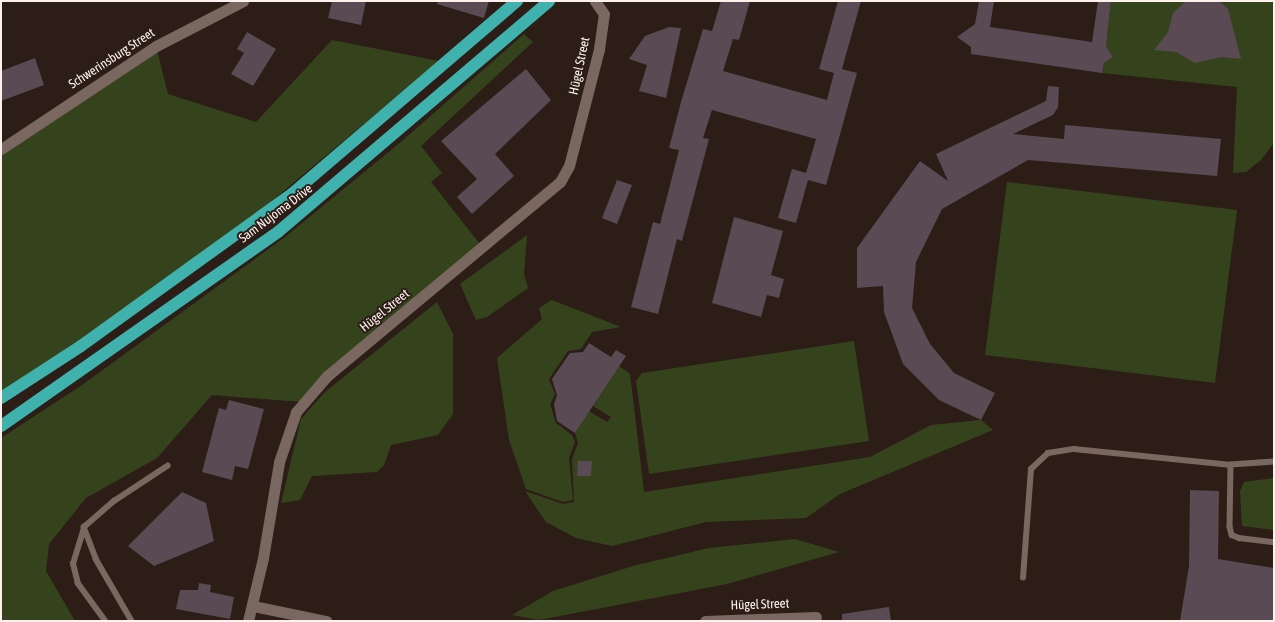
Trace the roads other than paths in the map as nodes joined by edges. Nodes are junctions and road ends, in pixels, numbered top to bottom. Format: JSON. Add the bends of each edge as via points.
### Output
{"nodes":[{"id":1,"x":243,"y":1,"type":"edge"},
{"id":2,"x":517,"y":1,"type":"edge"},
{"id":3,"x":549,"y":1,"type":"edge"},
{"id":4,"x":595,"y":1,"type":"edge"},
{"id":5,"x":1,"y":150,"type":"edge"},
{"id":6,"x":1,"y":398,"type":"edge"},
{"id":7,"x":1,"y":426,"type":"edge"},
{"id":8,"x":1274,"y":462,"type":"edge"},
{"id":9,"x":1232,"y":465,"type":"junction"},
{"id":10,"x":167,"y":466,"type":"dead end"},
{"id":11,"x":84,"y":527,"type":"junction"},
{"id":12,"x":1274,"y":542,"type":"edge"},
{"id":13,"x":1023,"y":578,"type":"dead end"},
{"id":14,"x":253,"y":606,"type":"junction"},
{"id":15,"x":816,"y":617,"type":"dead end"},
{"id":16,"x":105,"y":621,"type":"edge"},
{"id":17,"x":132,"y":621,"type":"edge"},
{"id":18,"x":248,"y":621,"type":"edge"},
{"id":19,"x":326,"y":621,"type":"edge"},
{"id":20,"x":705,"y":621,"type":"edge"}],
"edges":[{"from":1,"to":5,"type":"street","name":"Schwerinsburg Street","via":[[156,46]]},
{"from":2,"to":6,"type":"highway","name":"Sam Nujoma Drive","via":[[293,193],[88,341]]},
{"from":3,"to":7,"type":"highway","name":"Sam Nujoma Drive","via":[[278,232]]},
{"from":4,"to":14,"type":"street","name":"Hügel Street","via":[[604,14],[599,49],[566,174],[554,191],[327,376],[303,402],[289,425],[279,462]]},
{"from":8,"to":9,"type":"lane"},
{"from":9,"to":12,"type":"lane","via":[[1232,535]]},
{"from":9,"to":13,"type":"lane","via":[[1074,450],[1048,452],[1031,468]]},
{"from":10,"to":11,"type":"lane","via":[[114,501]]},
{"from":11,"to":16,"type":"lane","via":[[73,564],[78,584]]},
{"from":11,"to":17,"type":"lane","via":[[96,559]]},
{"from":14,"to":18,"type":"street","name":"Hügel Street"},
{"from":14,"to":19,"type":"street"},
{"from":15,"to":20,"type":"street","name":"Hügel Street"}]}
